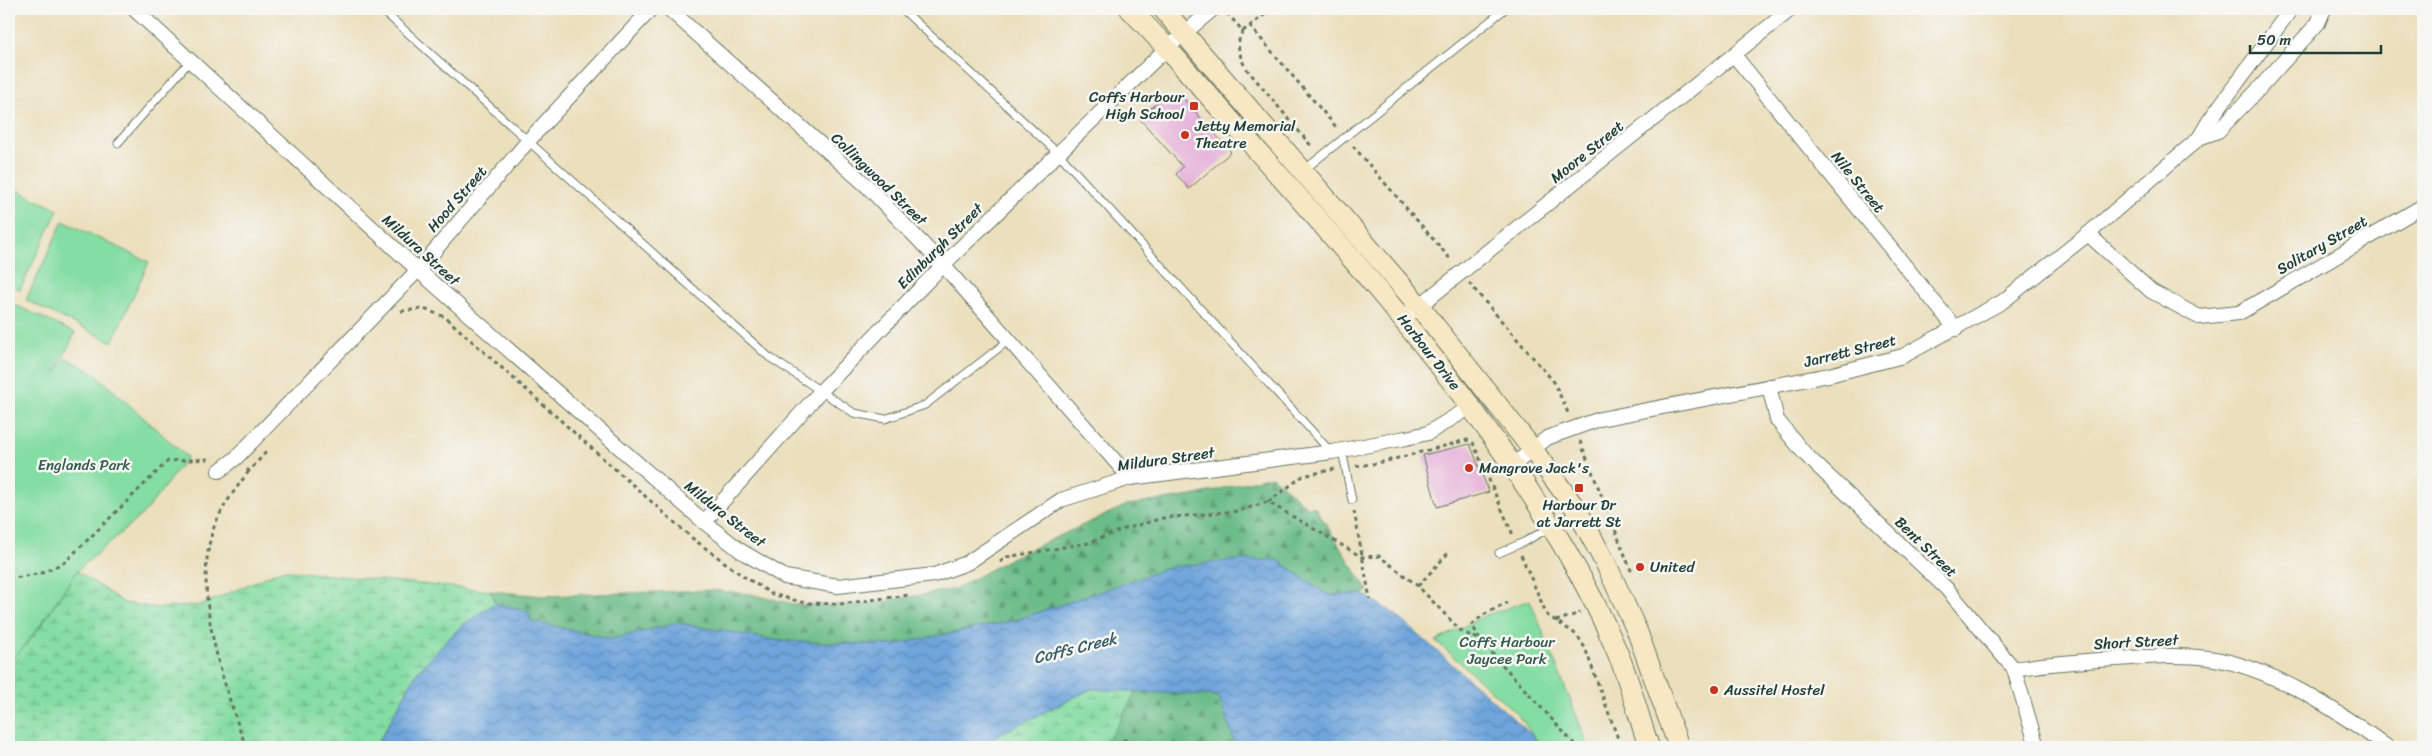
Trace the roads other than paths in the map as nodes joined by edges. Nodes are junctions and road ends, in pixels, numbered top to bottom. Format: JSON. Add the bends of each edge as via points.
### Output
{"nodes":[{"id":1,"x":134,"y":9,"type":"edge"},
{"id":2,"x":381,"y":9,"type":"edge"},
{"id":3,"x":651,"y":9,"type":"edge"},
{"id":4,"x":669,"y":9,"type":"edge"},
{"id":5,"x":902,"y":9,"type":"edge"},
{"id":6,"x":1130,"y":9,"type":"edge"},
{"id":7,"x":1164,"y":9,"type":"edge"},
{"id":8,"x":1213,"y":9,"type":"edge"},
{"id":9,"x":1504,"y":9,"type":"edge"},
{"id":10,"x":1791,"y":9,"type":"edge"},
{"id":11,"x":2291,"y":9,"type":"edge"},
{"id":12,"x":2324,"y":9,"type":"edge"},
{"id":13,"x":1184,"y":32,"type":"junction"},
{"id":14,"x":1167,"y":48,"type":"junction"},
{"id":15,"x":1734,"y":55,"type":"junction"},
{"id":16,"x":190,"y":60,"type":"junction"},
{"id":17,"x":2199,"y":138,"type":"junction"},
{"id":18,"x":529,"y":140,"type":"junction"},
{"id":19,"x":118,"y":143,"type":"dead end"},
{"id":20,"x":1059,"y":154,"type":"junction"},
{"id":21,"x":1303,"y":171,"type":"junction"},
{"id":22,"x":2423,"y":206,"type":"edge"},
{"id":23,"x":2088,"y":234,"type":"junction"},
{"id":24,"x":943,"y":264,"type":"junction"},
{"id":25,"x":418,"y":270,"type":"junction"},
{"id":26,"x":1420,"y":307,"type":"junction"},
{"id":27,"x":1403,"y":319,"type":"junction"},
{"id":28,"x":1956,"y":329,"type":"junction"},
{"id":29,"x":1008,"y":340,"type":"junction"},
{"id":30,"x":1768,"y":386,"type":"junction"},
{"id":31,"x":821,"y":391,"type":"junction"},
{"id":32,"x":1472,"y":406,"type":"junction"},
{"id":33,"x":1534,"y":450,"type":"junction"},
{"id":34,"x":1337,"y":451,"type":"junction"},
{"id":35,"x":1512,"y":466,"type":"junction"},
{"id":36,"x":219,"y":471,"type":"dead end"},
{"id":37,"x":1130,"y":478,"type":"junction"},
{"id":38,"x":1352,"y":500,"type":"road end"},
{"id":39,"x":1578,"y":512,"type":"junction"},
{"id":40,"x":704,"y":522,"type":"junction"},
{"id":41,"x":1553,"y":527,"type":"junction"},
{"id":42,"x":1499,"y":553,"type":"dead end"},
{"id":43,"x":2014,"y":669,"type":"junction"},
{"id":44,"x":1649,"y":747,"type":"edge"},
{"id":45,"x":1679,"y":747,"type":"edge"},
{"id":46,"x":2038,"y":747,"type":"edge"},
{"id":47,"x":2387,"y":747,"type":"edge"}],
"edges":[{"from":1,"to":16,"type":"street","name":"Mildura Street"},
{"from":2,"to":18,"type":"lane"},
{"from":3,"to":18,"type":"street","name":"Hood Street"},
{"from":4,"to":24,"type":"street","name":"Collingwood Street","via":[[867,186]]},
{"from":5,"to":20,"type":"lane"},
{"from":6,"to":14,"type":"street","name":"Harbour Drive"},
{"from":7,"to":13,"type":"street","name":"Harbour Drive"},
{"from":8,"to":13,"type":"street","name":"Edinburgh Street"},
{"from":9,"to":21,"type":"lane"},
{"from":10,"to":15,"type":"street","name":"Moore Street"},
{"from":11,"to":17,"type":"street","name":"Jarrett Street"},
{"from":12,"to":17,"type":"street","name":"Jarrett Street","via":[[2318,24],[2250,99],[2218,131]]},
{"from":13,"to":14,"type":"street","name":"Edinburgh Street"},
{"from":13,"to":21,"type":"street","name":"Harbour Drive"},
{"from":14,"to":20,"type":"street","name":"Edinburgh Street"},
{"from":14,"to":27,"type":"street","name":"Harbour Drive"},
{"from":15,"to":26,"type":"street","name":"Moore Street"},
{"from":15,"to":28,"type":"street","name":"Nile Street"},
{"from":16,"to":19,"type":"lane"},
{"from":16,"to":25,"type":"street","name":"Mildura Street"},
{"from":17,"to":23,"type":"street","name":"Jarrett Street"},
{"from":18,"to":25,"type":"street","name":"Hood Street"},
{"from":18,"to":31,"type":"lane","via":[[769,358]]},
{"from":20,"to":24,"type":"street","name":"Edinburgh Street"},
{"from":20,"to":34,"type":"lane"},
{"from":21,"to":26,"type":"street","name":"Harbour Drive"},
{"from":22,"to":23,"type":"street","name":"Solitary Street","via":[[2239,313],[2199,317],[2151,291]]},
{"from":23,"to":28,"type":"street","name":"Jarrett Street","via":[[2002,302]]},
{"from":24,"to":29,"type":"street","name":"Collingwood Street"},
{"from":24,"to":31,"type":"street","name":"Edinburgh Street"},
{"from":25,"to":36,"type":"street","name":"Hood Street","via":[[236,458]]},
{"from":25,"to":40,"type":"street","name":"Mildura Street"},
{"from":26,"to":27,"type":"street","name":"Moore Street"},
{"from":26,"to":33,"type":"street","name":"Harbour Drive"},
{"from":27,"to":32,"type":"street","name":"Harbour Drive"},
{"from":28,"to":30,"type":"street","name":"Jarrett Street","via":[[1903,356]]},
{"from":29,"to":31,"type":"lane","via":[[924,405],[885,419],[854,412]]},
{"from":29,"to":37,"type":"street","name":"Collingwood Street"},
{"from":30,"to":33,"type":"street","name":"Jarrett Street","via":[[1600,419],[1547,438]]},
{"from":30,"to":43,"type":"street","name":"Bent Street","via":[[1777,420],[1805,454],[1947,589]]},
{"from":31,"to":40,"type":"street","name":"Edinburgh Street"},
{"from":32,"to":34,"type":"street","name":"Mildura Street","via":[[1428,433]]},
{"from":32,"to":35,"type":"street","name":"Harbour Drive"},
{"from":33,"to":35,"type":"street","name":"Jarrett Street"},
{"from":33,"to":39,"type":"street","name":"Harbour Drive"},
{"from":34,"to":37,"type":"street","name":"Mildura Street"},
{"from":34,"to":38,"type":"lane","via":[[1345,467]]},
{"from":35,"to":41,"type":"street","name":"Harbour Drive"},
{"from":37,"to":40,"type":"street","name":"Mildura Street","via":[[1061,500],[967,563],[934,575],[838,586],[786,577],[741,551]]},
{"from":39,"to":41,"type":"lane"},
{"from":39,"to":45,"type":"street","name":"Harbour Drive","via":[[1637,632]]},
{"from":41,"to":42,"type":"lane"},
{"from":41,"to":44,"type":"street","name":"Harbour Drive","via":[[1617,650]]},
{"from":43,"to":46,"type":"street","name":"Bent Street"},
{"from":43,"to":47,"type":"street","name":"Short Street","via":[[2165,655],[2209,658],[2247,667],[2285,683],[2355,723]]}]}
